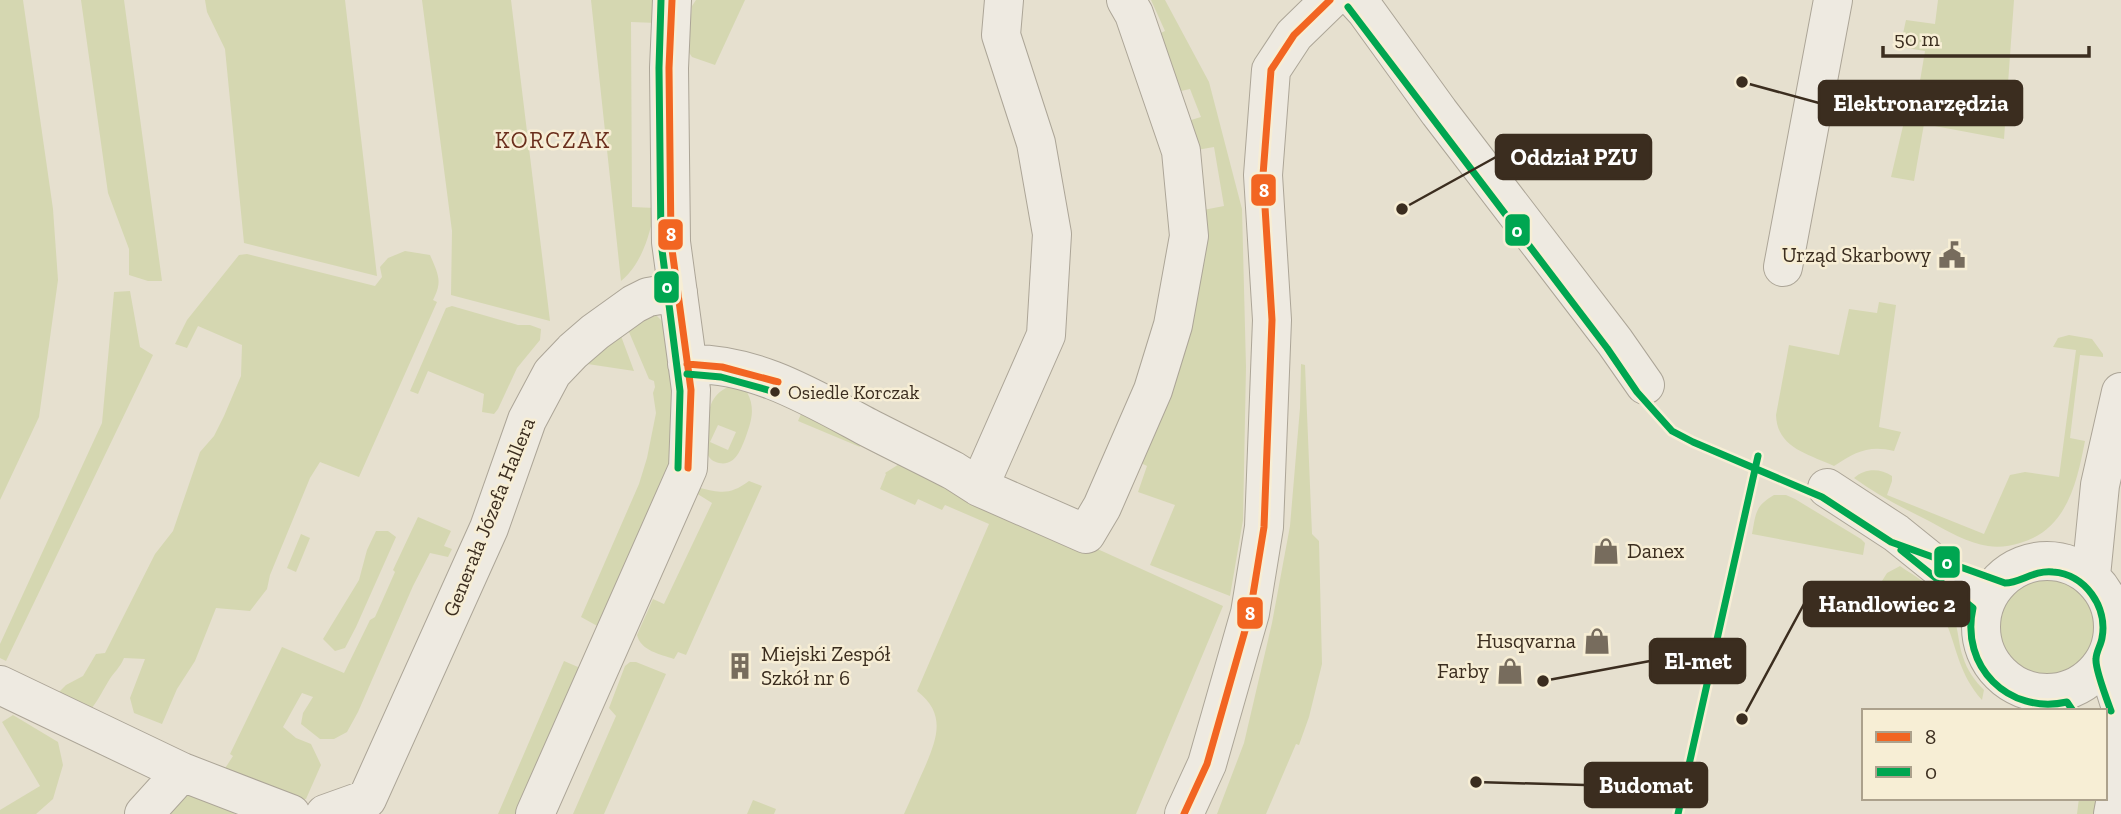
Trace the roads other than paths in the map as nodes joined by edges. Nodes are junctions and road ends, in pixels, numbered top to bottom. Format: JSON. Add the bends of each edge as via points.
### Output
{"nodes":[{"id":1,"x":672,"y":0,"type":"edge"},
{"id":2,"x":1004,"y":0,"type":"edge"},
{"id":3,"x":1126,"y":0,"type":"edge"},
{"id":4,"x":1330,"y":0,"type":"edge"},
{"id":5,"x":1356,"y":0,"type":"edge"},
{"id":6,"x":1833,"y":0,"type":"edge"},
{"id":7,"x":1783,"y":267,"type":"dead end"},
{"id":8,"x":677,"y":292,"type":"junction"},
{"id":9,"x":687,"y":364,"type":"junction"},
{"id":10,"x":1645,"y":385,"type":"dead end"},
{"id":11,"x":2121,"y":392,"type":"edge"},
{"id":12,"x":2100,"y":485,"type":"junction"},
{"id":13,"x":979,"y":487,"type":"junction"},
{"id":14,"x":1827,"y":488,"type":"dead end"},
{"id":15,"x":1896,"y":533,"type":"junction"},
{"id":16,"x":2054,"y":561,"type":"junction"},
{"id":17,"x":2008,"y":573,"type":"junction"},
{"id":18,"x":2091,"y":576,"type":"junction"},
{"id":19,"x":1984,"y":604,"type":"junction"},
{"id":20,"x":2106,"y":660,"type":"junction"},
{"id":21,"x":0,"y":685,"type":"edge"},
{"id":22,"x":2078,"y":700,"type":"edge"},
{"id":23,"x":2121,"y":708,"type":"edge"},
{"id":24,"x":2107,"y":738,"type":"edge"},
{"id":25,"x":182,"y":772,"type":"junction"},
{"id":26,"x":2118,"y":788,"type":"edge"},
{"id":27,"x":144,"y":814,"type":"edge"},
{"id":28,"x":291,"y":814,"type":"edge"},
{"id":29,"x":325,"y":814,"type":"edge"},
{"id":30,"x":535,"y":814,"type":"edge"},
{"id":31,"x":1184,"y":814,"type":"edge"}],
"edges":[{"from":1,"to":8,"type":"street","via":[[670,204]]},
{"from":2,"to":13,"type":"street","via":[[1002,35],[1036,143],[1052,234],[1046,335]]},
{"from":3,"to":13,"type":"street","via":[[1181,151],[1189,236],[1173,325],[1153,390],[1086,534]]},
{"from":4,"to":31,"type":"street","via":[[1294,34],[1271,69],[1263,175],[1272,320],[1265,527],[1246,625],[1206,764]]},
{"from":5,"to":10,"type":"street"},
{"from":6,"to":7,"type":"street"},
{"from":8,"to":9,"type":"street"},
{"from":8,"to":29,"type":"street","name":"Generała Józefa Hallera","via":[[634,304],[595,332],[552,373],[527,420],[489,528],[367,799]]},
{"from":9,"to":13,"type":"street","via":[[744,370],[778,382]]},
{"from":9,"to":30,"type":"street","via":[[691,390],[688,468]]},
{"from":11,"to":12,"type":"street"},
{"from":12,"to":16,"type":"street"},
{"from":12,"to":18,"type":"street"},
{"from":14,"to":15,"type":"street"},
{"from":15,"to":17,"type":"street"},
{"from":15,"to":19,"type":"street"},
{"from":16,"to":17,"type":"street","via":[[2030,563]]},
{"from":16,"to":18,"type":"street"},
{"from":17,"to":19,"type":"street"},
{"from":18,"to":20,"type":"street","via":[[2105,594],[2113,616],[2113,639]]},
{"from":19,"to":22,"type":"street","via":[[1982,644],[2003,678],[2020,688]]},
{"from":20,"to":22,"type":"street"},
{"from":20,"to":23,"type":"street"},
{"from":21,"to":25,"type":"street"},
{"from":24,"to":26,"type":"street","via":[[2112,744]]},
{"from":25,"to":27,"type":"street"},
{"from":25,"to":28,"type":"street"}]}
